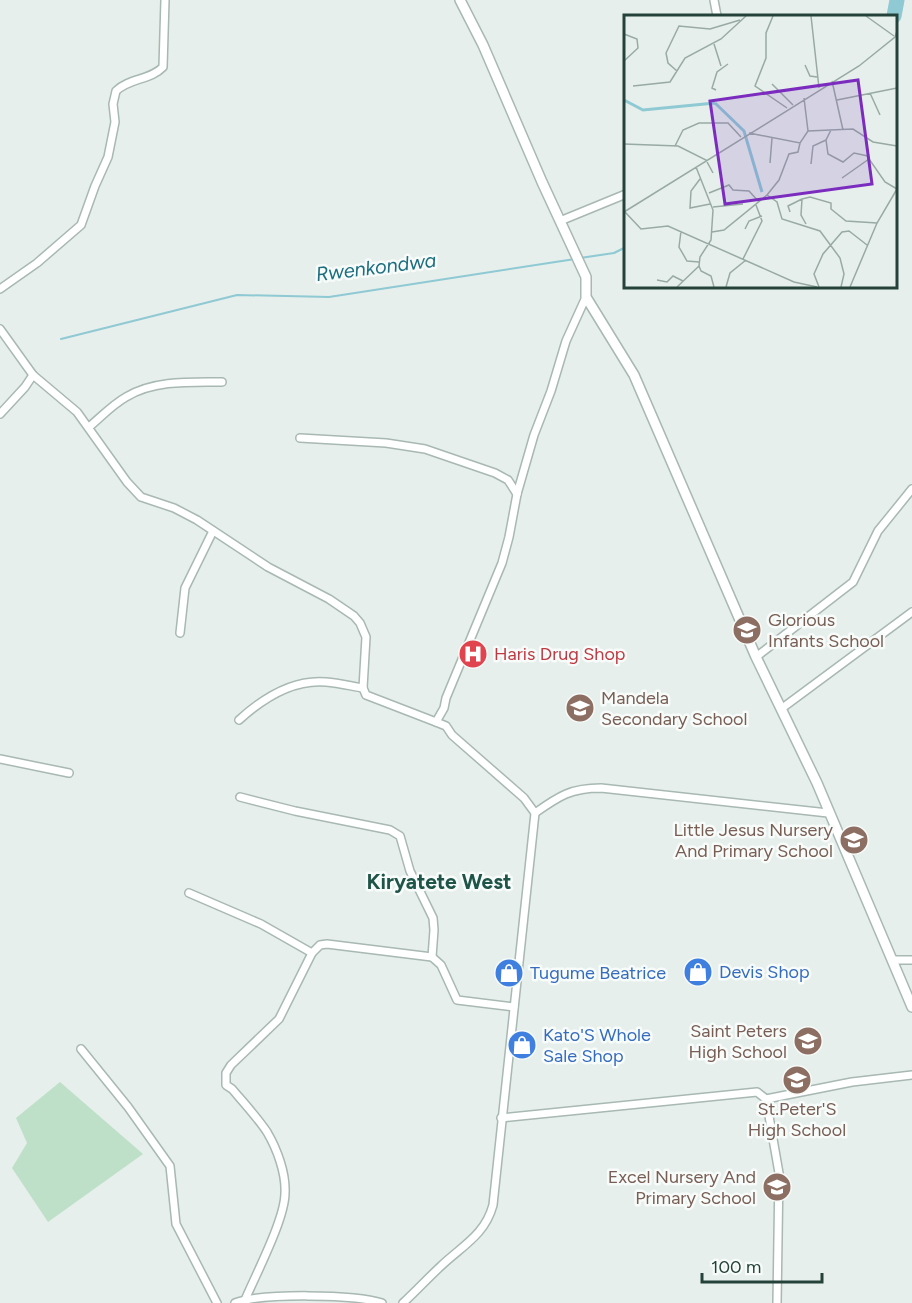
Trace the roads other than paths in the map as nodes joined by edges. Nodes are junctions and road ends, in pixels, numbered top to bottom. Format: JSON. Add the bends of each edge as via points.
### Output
{"nodes":[{"id":1,"x":165,"y":0,"type":"edge"},
{"id":2,"x":460,"y":0,"type":"edge"},
{"id":3,"x":714,"y":0,"type":"edge"},
{"id":4,"x":717,"y":15,"type":"edge"},
{"id":5,"x":624,"y":195,"type":"edge"},
{"id":6,"x":560,"y":221,"type":"junction"},
{"id":7,"x":0,"y":289,"type":"edge"},
{"id":8,"x":586,"y":297,"type":"junction"},
{"id":9,"x":0,"y":329,"type":"edge"},
{"id":10,"x":33,"y":375,"type":"junction"},
{"id":11,"x":222,"y":382,"type":"dead end"},
{"id":12,"x":0,"y":414,"type":"edge"},
{"id":13,"x":89,"y":427,"type":"junction"},
{"id":14,"x":300,"y":438,"type":"dead end"},
{"id":15,"x":912,"y":489,"type":"edge"},
{"id":16,"x":516,"y":494,"type":"junction"},
{"id":17,"x":213,"y":531,"type":"junction"},
{"id":18,"x":912,"y":612,"type":"edge"},
{"id":19,"x":180,"y":633,"type":"dead end"},
{"id":20,"x":756,"y":657,"type":"junction"},
{"id":21,"x":363,"y":688,"type":"junction"},
{"id":22,"x":781,"y":709,"type":"junction"},
{"id":23,"x":239,"y":720,"type":"dead end"},
{"id":24,"x":436,"y":722,"type":"junction"},
{"id":25,"x":0,"y":759,"type":"edge"},
{"id":26,"x":69,"y":773,"type":"dead end"},
{"id":27,"x":240,"y":797,"type":"dead end"},
{"id":28,"x":535,"y":813,"type":"junction"},
{"id":29,"x":828,"y":813,"type":"junction"},
{"id":30,"x":189,"y":893,"type":"dead end"},
{"id":31,"x":312,"y":953,"type":"junction"},
{"id":32,"x":432,"y":957,"type":"junction"},
{"id":33,"x":893,"y":960,"type":"junction"},
{"id":34,"x":912,"y":960,"type":"edge"},
{"id":35,"x":514,"y":1007,"type":"junction"},
{"id":36,"x":912,"y":1007,"type":"edge"},
{"id":37,"x":81,"y":1049,"type":"dead end"},
{"id":38,"x":912,"y":1075,"type":"edge"},
{"id":39,"x":766,"y":1099,"type":"junction"},
{"id":40,"x":501,"y":1118,"type":"junction"},
{"id":41,"x":245,"y":1300,"type":"junction"},
{"id":42,"x":217,"y":1303,"type":"edge"},
{"id":43,"x":235,"y":1303,"type":"edge"},
{"id":44,"x":382,"y":1303,"type":"edge"},
{"id":45,"x":403,"y":1303,"type":"edge"},
{"id":46,"x":777,"y":1303,"type":"edge"}],
"edges":[{"from":1,"to":7,"type":"street","via":[[163,67],[116,91],[108,157],[81,225]]},
{"from":2,"to":6,"type":"street"},
{"from":3,"to":4,"type":"street"},
{"from":5,"to":6,"type":"street"},
{"from":6,"to":8,"type":"street","via":[[586,277]]},
{"from":8,"to":16,"type":"street","via":[[566,341]]},
{"from":8,"to":20,"type":"street","via":[[634,375]]},
{"from":9,"to":10,"type":"street"},
{"from":10,"to":12,"type":"street"},
{"from":10,"to":13,"type":"street"},
{"from":11,"to":13,"type":"street","via":[[178,383],[136,392]]},
{"from":13,"to":17,"type":"street","via":[[141,497],[185,513]]},
{"from":14,"to":16,"type":"street","via":[[425,449],[495,473],[508,480]]},
{"from":15,"to":20,"type":"street","via":[[879,531],[853,582]]},
{"from":16,"to":24,"type":"street","via":[[502,563]]},
{"from":17,"to":19,"type":"street","via":[[185,588]]},
{"from":17,"to":21,"type":"street","via":[[268,567],[329,599],[360,622],[366,636]]},
{"from":18,"to":22,"type":"street"},
{"from":20,"to":22,"type":"street"},
{"from":21,"to":23,"type":"street","via":[[324,682],[300,685],[269,696]]},
{"from":21,"to":24,"type":"street","via":[[371,698]]},
{"from":22,"to":29,"type":"street"},
{"from":24,"to":28,"type":"street","via":[[446,726],[524,798]]},
{"from":25,"to":26,"type":"street"},
{"from":27,"to":32,"type":"street","via":[[390,830],[400,836],[410,871],[433,918]]},
{"from":28,"to":29,"type":"street","via":[[570,790],[582,788]]},
{"from":28,"to":35,"type":"street"},
{"from":29,"to":33,"type":"street"},
{"from":30,"to":31,"type":"street","via":[[261,924]]},
{"from":31,"to":32,"type":"street","via":[[327,944]]},
{"from":31,"to":41,"type":"street","via":[[279,1018],[231,1065],[225,1079],[267,1133],[285,1180],[281,1214]]},
{"from":32,"to":35,"type":"street","via":[[441,965],[457,1000]]},
{"from":33,"to":34,"type":"street"},
{"from":33,"to":36,"type":"street"},
{"from":35,"to":40,"type":"street"},
{"from":37,"to":42,"type":"street","via":[[170,1166],[176,1224]]},
{"from":38,"to":39,"type":"street"},
{"from":39,"to":40,"type":"street","via":[[757,1092]]},
{"from":39,"to":46,"type":"street","via":[[779,1173]]},
{"from":40,"to":45,"type":"street","via":[[493,1205],[485,1226]]},
{"from":41,"to":43,"type":"street"},
{"from":41,"to":44,"type":"street","via":[[303,1296]]}]}
